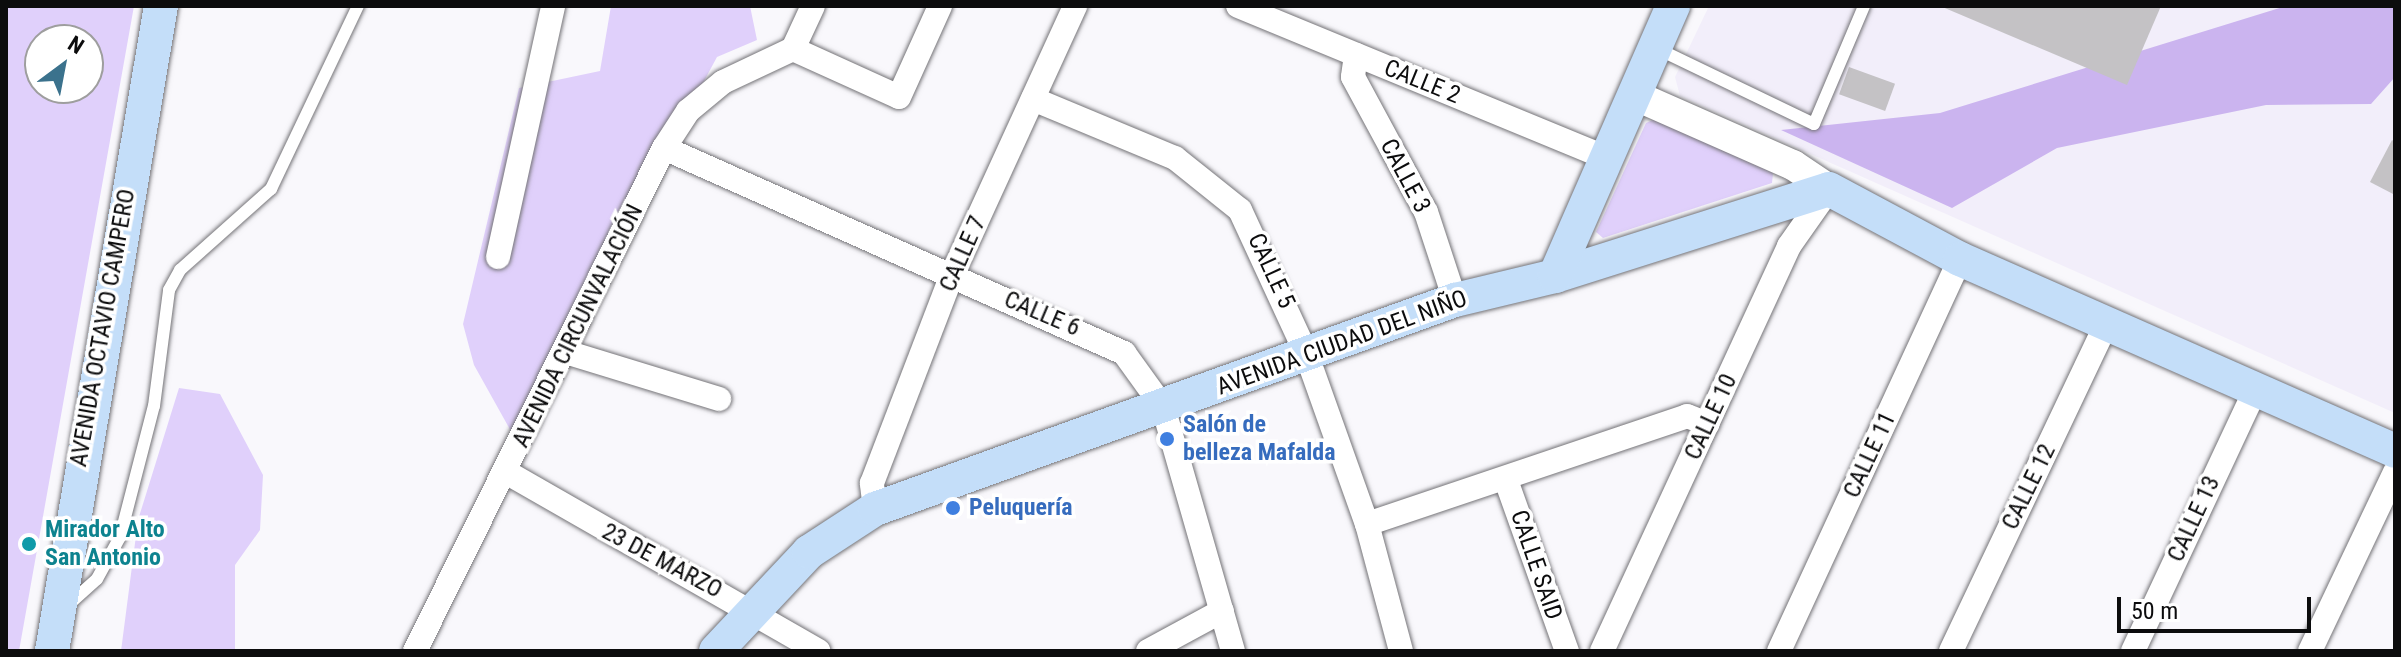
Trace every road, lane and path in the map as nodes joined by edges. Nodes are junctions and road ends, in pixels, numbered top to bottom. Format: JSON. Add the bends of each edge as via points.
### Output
{"nodes":[{"id":1,"x":161,"y":6,"type":"edge"},
{"id":2,"x":358,"y":6,"type":"edge"},
{"id":3,"x":553,"y":6,"type":"edge"},
{"id":4,"x":813,"y":6,"type":"edge"},
{"id":5,"x":940,"y":6,"type":"edge"},
{"id":6,"x":1075,"y":6,"type":"edge"},
{"id":7,"x":1238,"y":6,"type":"edge"},
{"id":8,"x":1864,"y":6,"type":"edge"},
{"id":9,"x":1663,"y":9,"type":"edge"},
{"id":10,"x":1655,"y":47,"type":"junction"},
{"id":11,"x":793,"y":49,"type":"junction"},
{"id":12,"x":1356,"y":55,"type":"junction"},
{"id":13,"x":1634,"y":95,"type":"junction"},
{"id":14,"x":1033,"y":99,"type":"junction"},
{"id":15,"x":664,"y":148,"type":"junction"},
{"id":16,"x":1606,"y":158,"type":"junction"},
{"id":17,"x":1829,"y":189,"type":"junction"},
{"id":18,"x":498,"y":257,"type":"dead end"},
{"id":19,"x":1960,"y":259,"type":"junction"},
{"id":20,"x":952,"y":275,"type":"junction"},
{"id":21,"x":1555,"y":276,"type":"junction"},
{"id":22,"x":1455,"y":300,"type":"junction"},
{"id":23,"x":2107,"y":323,"type":"junction"},
{"id":24,"x":569,"y":353,"type":"junction"},
{"id":25,"x":1306,"y":353,"type":"junction"},
{"id":26,"x":2256,"y":388,"type":"junction"},
{"id":27,"x":719,"y":399,"type":"dead end"},
{"id":28,"x":1163,"y":407,"type":"junction"},
{"id":29,"x":1708,"y":424,"type":"junction"},
{"id":30,"x":2395,"y":451,"type":"edge"},
{"id":31,"x":506,"y":472,"type":"junction"},
{"id":32,"x":2395,"y":472,"type":"edge"},
{"id":33,"x":1506,"y":480,"type":"junction"},
{"id":34,"x":875,"y":509,"type":"junction"},
{"id":35,"x":1367,"y":524,"type":"junction"},
{"id":36,"x":1222,"y":611,"type":"junction"},
{"id":37,"x":756,"y":612,"type":"junction"},
{"id":38,"x":56,"y":613,"type":"junction"},
{"id":39,"x":52,"y":651,"type":"edge"},
{"id":40,"x":415,"y":651,"type":"edge"},
{"id":41,"x":716,"y":651,"type":"edge"},
{"id":42,"x":818,"y":651,"type":"edge"},
{"id":43,"x":1148,"y":651,"type":"edge"},
{"id":44,"x":1233,"y":651,"type":"edge"},
{"id":45,"x":1401,"y":651,"type":"edge"},
{"id":46,"x":1567,"y":651,"type":"edge"},
{"id":47,"x":1602,"y":651,"type":"edge"},
{"id":48,"x":1779,"y":651,"type":"edge"},
{"id":49,"x":1951,"y":651,"type":"edge"},
{"id":50,"x":2133,"y":651,"type":"edge"},
{"id":51,"x":2310,"y":651,"type":"edge"}],
"edges":[{"from":1,"to":38,"type":"main road","name":"AVENIDA OCTAVIO CAMPERO"},
{"from":2,"to":38,"type":"lane","via":[[271,189],[180,270],[169,290],[154,406],[120,537],[97,579]]},
{"from":3,"to":18,"type":"street"},
{"from":4,"to":11,"type":"street"},
{"from":5,"to":11,"type":"street","via":[[899,97]]},
{"from":6,"to":14,"type":"street","name":"CALLE 7"},
{"from":7,"to":12,"type":"street","name":"CALLE 2"},
{"from":8,"to":10,"type":"lane","via":[[1814,124]]},
{"from":9,"to":10,"type":"main road"},
{"from":10,"to":13,"type":"main road"},
{"from":11,"to":15,"type":"street","name":"AVENIDA CIRCUNVALACIÓN","via":[[723,82],[688,111]]},
{"from":12,"to":16,"type":"street","name":"CALLE 2"},
{"from":12,"to":22,"type":"street","name":"CALLE 3","via":[[1353,77],[1426,212]]},
{"from":13,"to":16,"type":"main road"},
{"from":13,"to":17,"type":"street","via":[[1793,165]]},
{"from":14,"to":20,"type":"street","name":"CALLE 7"},
{"from":14,"to":25,"type":"street","name":"CALLE 5","via":[[1143,141],[1217,185],[1240,210],[1273,267]]},
{"from":15,"to":20,"type":"street","name":"CALLE 6"},
{"from":15,"to":24,"type":"street","name":"AVENIDA CIRCUNVALACIÓN"},
{"from":16,"to":21,"type":"main road"},
{"from":17,"to":19,"type":"main road"},
{"from":17,"to":21,"type":"main road","name":"AVENIDA CIUDAD DEL NIÑO"},
{"from":17,"to":29,"type":"street","name":"CALLE 10","via":[[1789,246]]},
{"from":19,"to":23,"type":"main road"},
{"from":19,"to":48,"type":"street","name":"CALLE 11"},
{"from":20,"to":28,"type":"street","name":"CALLE 6","via":[[1124,353]]},
{"from":20,"to":34,"type":"street","name":"CALLE 7","via":[[872,483]]},
{"from":21,"to":22,"type":"main road","name":"AVENIDA CIUDAD DEL NIÑO"},
{"from":22,"to":25,"type":"main road","name":"AVENIDA CIUDAD DEL NIÑO"},
{"from":23,"to":26,"type":"main road"},
{"from":23,"to":49,"type":"street","name":"CALLE 12"},
{"from":24,"to":27,"type":"street"},
{"from":24,"to":31,"type":"street","name":"AVENIDA CIRCUNVALACIÓN"},
{"from":25,"to":28,"type":"main road","name":"AVENIDA CIUDAD DEL NIÑO"},
{"from":25,"to":35,"type":"street","name":"CALLE 5"},
{"from":26,"to":30,"type":"main road"},
{"from":26,"to":50,"type":"street","name":"CALLE 13"},
{"from":28,"to":34,"type":"main road","name":"AVENIDA CIUDAD DEL NIÑO"},
{"from":28,"to":36,"type":"street","name":"CALLE 6"},
{"from":29,"to":33,"type":"street","via":[[1687,416]]},
{"from":29,"to":47,"type":"street","name":"CALLE 10"},
{"from":31,"to":37,"type":"street","name":"23 DE MARZO"},
{"from":31,"to":40,"type":"street","name":"AVENIDA CIRCUNVALACIÓN"},
{"from":32,"to":51,"type":"street"},
{"from":33,"to":35,"type":"street"},
{"from":33,"to":46,"type":"street","name":"CALLE SAID"},
{"from":34,"to":37,"type":"main road","name":"AVENIDA CIUDAD DEL NIÑO","via":[[809,552]]},
{"from":35,"to":45,"type":"street","name":"CALLE 5"},
{"from":36,"to":43,"type":"street"},
{"from":36,"to":44,"type":"street","name":"CALLE 6"},
{"from":37,"to":41,"type":"main road","name":"AVENIDA CIUDAD DEL NIÑO"},
{"from":37,"to":42,"type":"street","name":"23 DE MARZO"},
{"from":38,"to":39,"type":"main road","name":"AVENIDA OCTAVIO CAMPERO"}]}
